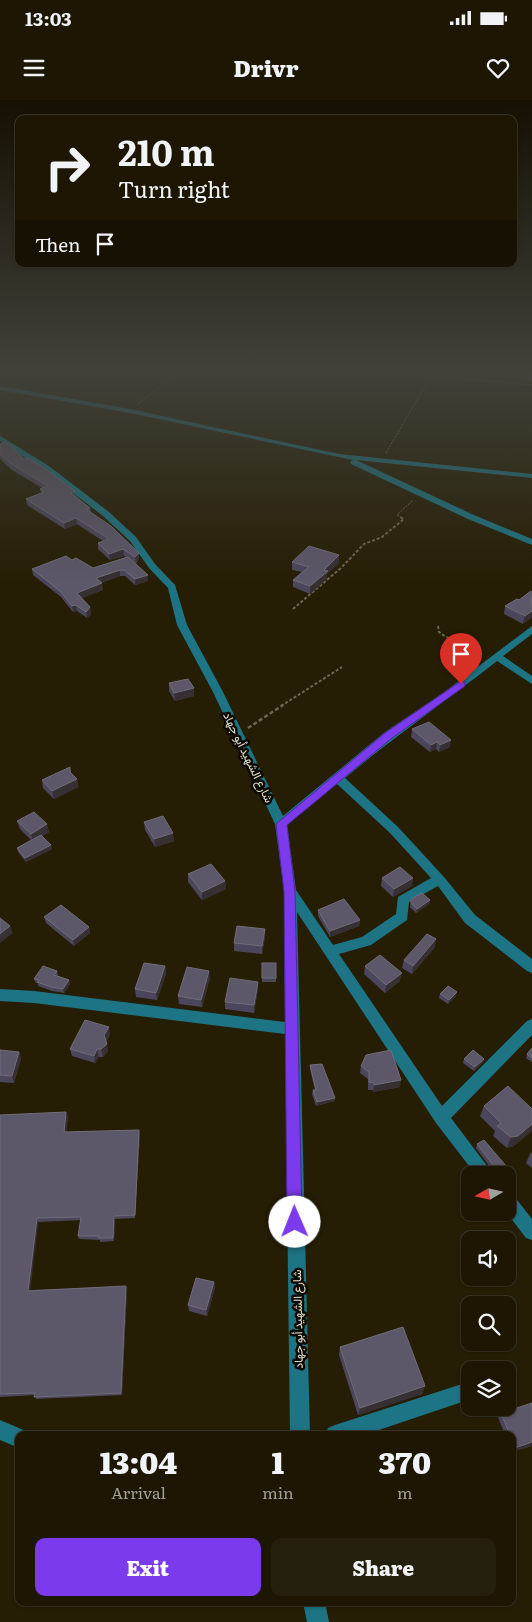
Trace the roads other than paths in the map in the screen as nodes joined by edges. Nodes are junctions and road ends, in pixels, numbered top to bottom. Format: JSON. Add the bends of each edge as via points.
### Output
{"nodes":[{"id":1,"x":2,"y":439,"type":"edge"},
{"id":2,"x":260,"y":439,"type":"edge"},
{"id":3,"x":339,"y":456,"type":"junction"},
{"id":4,"x":532,"y":476,"type":"edge"},
{"id":5,"x":532,"y":542,"type":"edge"},
{"id":6,"x":532,"y":629,"type":"edge"},
{"id":7,"x":494,"y":660,"type":"junction"},
{"id":8,"x":532,"y":681,"type":"edge"},
{"id":9,"x":338,"y":778,"type":"junction"},
{"id":10,"x":281,"y":824,"type":"junction"},
{"id":11,"x":440,"y":880,"type":"junction"},
{"id":12,"x":290,"y":891,"type":"junction"},
{"id":13,"x":330,"y":951,"type":"junction"},
{"id":14,"x":532,"y":967,"type":"edge"},
{"id":15,"x":2,"y":998,"type":"edge"},
{"id":16,"x":532,"y":1025,"type":"edge"},
{"id":17,"x":292,"y":1029,"type":"junction"},
{"id":18,"x":441,"y":1118,"type":"junction"},
{"id":19,"x":479,"y":1166,"type":"edge"},
{"id":20,"x":516,"y":1212,"type":"edge"},
{"id":21,"x":532,"y":1232,"type":"edge"},
{"id":22,"x":459,"y":1394,"type":"dead end"},
{"id":23,"x":0,"y":1430,"type":"edge"},
{"id":24,"x":300,"y":1431,"type":"edge"},
{"id":25,"x":348,"y":1431,"type":"edge"},
{"id":26,"x":15,"y":1436,"type":"edge"},
{"id":27,"x":315,"y":1606,"type":"edge"},
{"id":28,"x":318,"y":1622,"type":"edge"}],
"edges":[{"from":1,"to":10,"type":"street","name":"شارع الشهيد أبو جهاد","via":[[106,514],[133,539],[172,587],[182,625]]},
{"from":2,"to":3,"type":"street"},
{"from":3,"to":4,"type":"street"},
{"from":3,"to":5,"type":"street"},
{"from":6,"to":7,"type":"street"},
{"from":7,"to":8,"type":"street"},
{"from":7,"to":9,"type":"street","via":[[389,735]]},
{"from":9,"to":10,"type":"street"},
{"from":9,"to":11,"type":"street","via":[[394,830]]},
{"from":10,"to":12,"type":"street","name":"شارع الشهيد أبو جهاد"},
{"from":11,"to":13,"type":"street","via":[[404,900],[402,916],[366,941]]},
{"from":11,"to":14,"type":"street","via":[[470,919]]},
{"from":12,"to":13,"type":"street"},
{"from":12,"to":17,"type":"street","name":"شارع الشهيد أبو جهاد"},
{"from":13,"to":18,"type":"street"},
{"from":15,"to":17,"type":"street","via":[[34,997]]},
{"from":16,"to":18,"type":"street"},
{"from":17,"to":24,"type":"street","name":"شارع الشهيد أبو جهاد"},
{"from":18,"to":19,"type":"street"},
{"from":20,"to":21,"type":"street"},
{"from":22,"to":25,"type":"street"},
{"from":23,"to":26,"type":"street"},
{"from":27,"to":28,"type":"street"}]}
